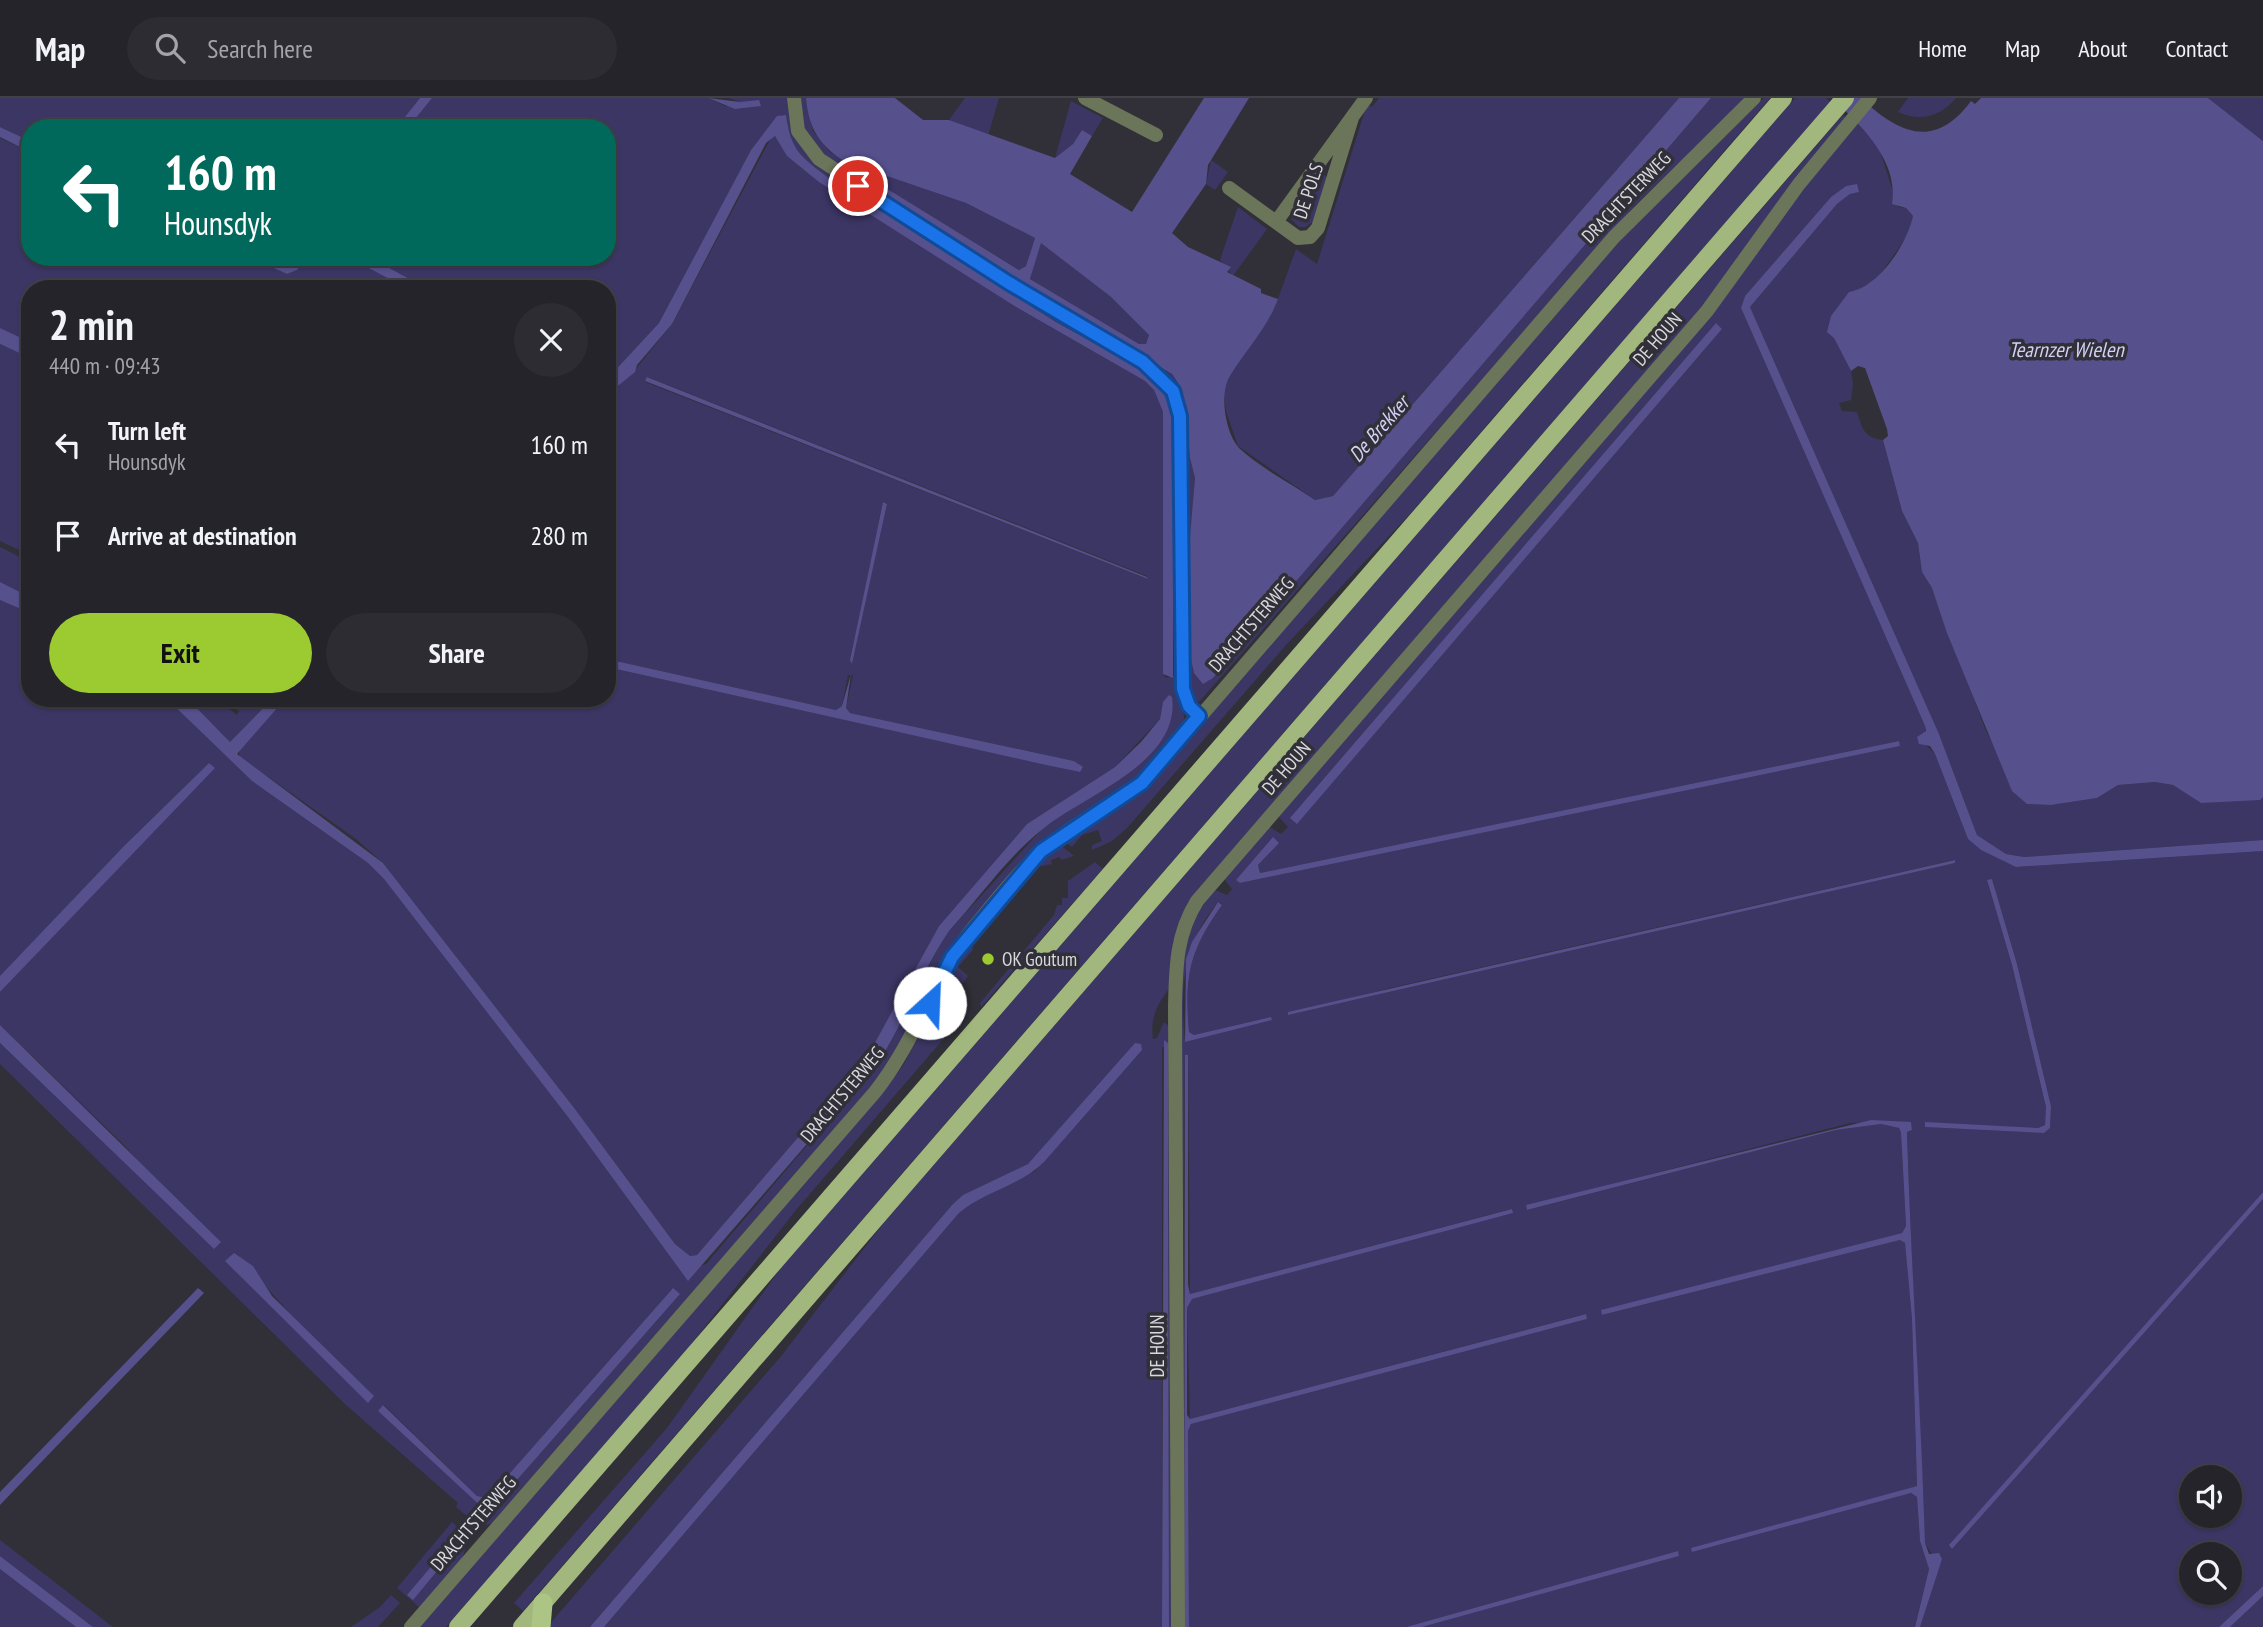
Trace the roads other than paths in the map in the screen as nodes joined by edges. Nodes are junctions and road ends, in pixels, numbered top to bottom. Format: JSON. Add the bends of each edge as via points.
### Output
{"nodes":[{"id":1,"x":794,"y":98,"type":"edge"},
{"id":2,"x":1085,"y":98,"type":"edge"},
{"id":3,"x":1366,"y":98,"type":"edge"},
{"id":4,"x":1754,"y":98,"type":"edge"},
{"id":5,"x":1783,"y":98,"type":"edge"},
{"id":6,"x":1870,"y":98,"type":"edge"},
{"id":7,"x":1107,"y":103,"type":"edge"},
{"id":8,"x":1841,"y":103,"type":"edge"},
{"id":9,"x":1352,"y":118,"type":"junction"},
{"id":10,"x":1156,"y":135,"type":"dead end"},
{"id":11,"x":1229,"y":188,"type":"dead end"},
{"id":12,"x":1276,"y":222,"type":"junction"},
{"id":13,"x":1199,"y":716,"type":"junction"},
{"id":14,"x":543,"y":1602,"type":"junction"},
{"id":15,"x":411,"y":1627,"type":"edge"},
{"id":16,"x":458,"y":1627,"type":"edge"},
{"id":17,"x":522,"y":1627,"type":"edge"},
{"id":18,"x":541,"y":1627,"type":"edge"},
{"id":19,"x":1178,"y":1627,"type":"edge"}],
"edges":[{"from":1,"to":13,"type":"street","via":[[798,131],[819,159],[1009,283],[1143,362],[1173,391],[1181,426],[1183,689],[1189,706]]},
{"from":2,"to":7,"type":"street"},
{"from":3,"to":9,"type":"street","name":"DE POLS"},
{"from":4,"to":13,"type":"street","name":"DRACHTSTERWEG","via":[[1614,237]]},
{"from":5,"to":16,"type":"main road"},
{"from":6,"to":19,"type":"street","name":"DE HOUN","via":[[1799,184],[1707,310],[1188,915],[1177,948],[1175,1006]]},
{"from":7,"to":10,"type":"street"},
{"from":8,"to":14,"type":"main road"},
{"from":9,"to":12,"type":"street","name":"DE POLS"},
{"from":9,"to":12,"type":"street","name":"DE POLS","via":[[1315,233],[1298,238]]},
{"from":11,"to":12,"type":"street","name":"DE POLS"},
{"from":13,"to":15,"type":"street","name":"DRACHTSTERWEG","via":[[1142,783],[1041,851],[996,902],[952,957],[907,1047],[875,1092]]},
{"from":14,"to":17,"type":"main road"},
{"from":14,"to":18,"type":"highway"}]}
